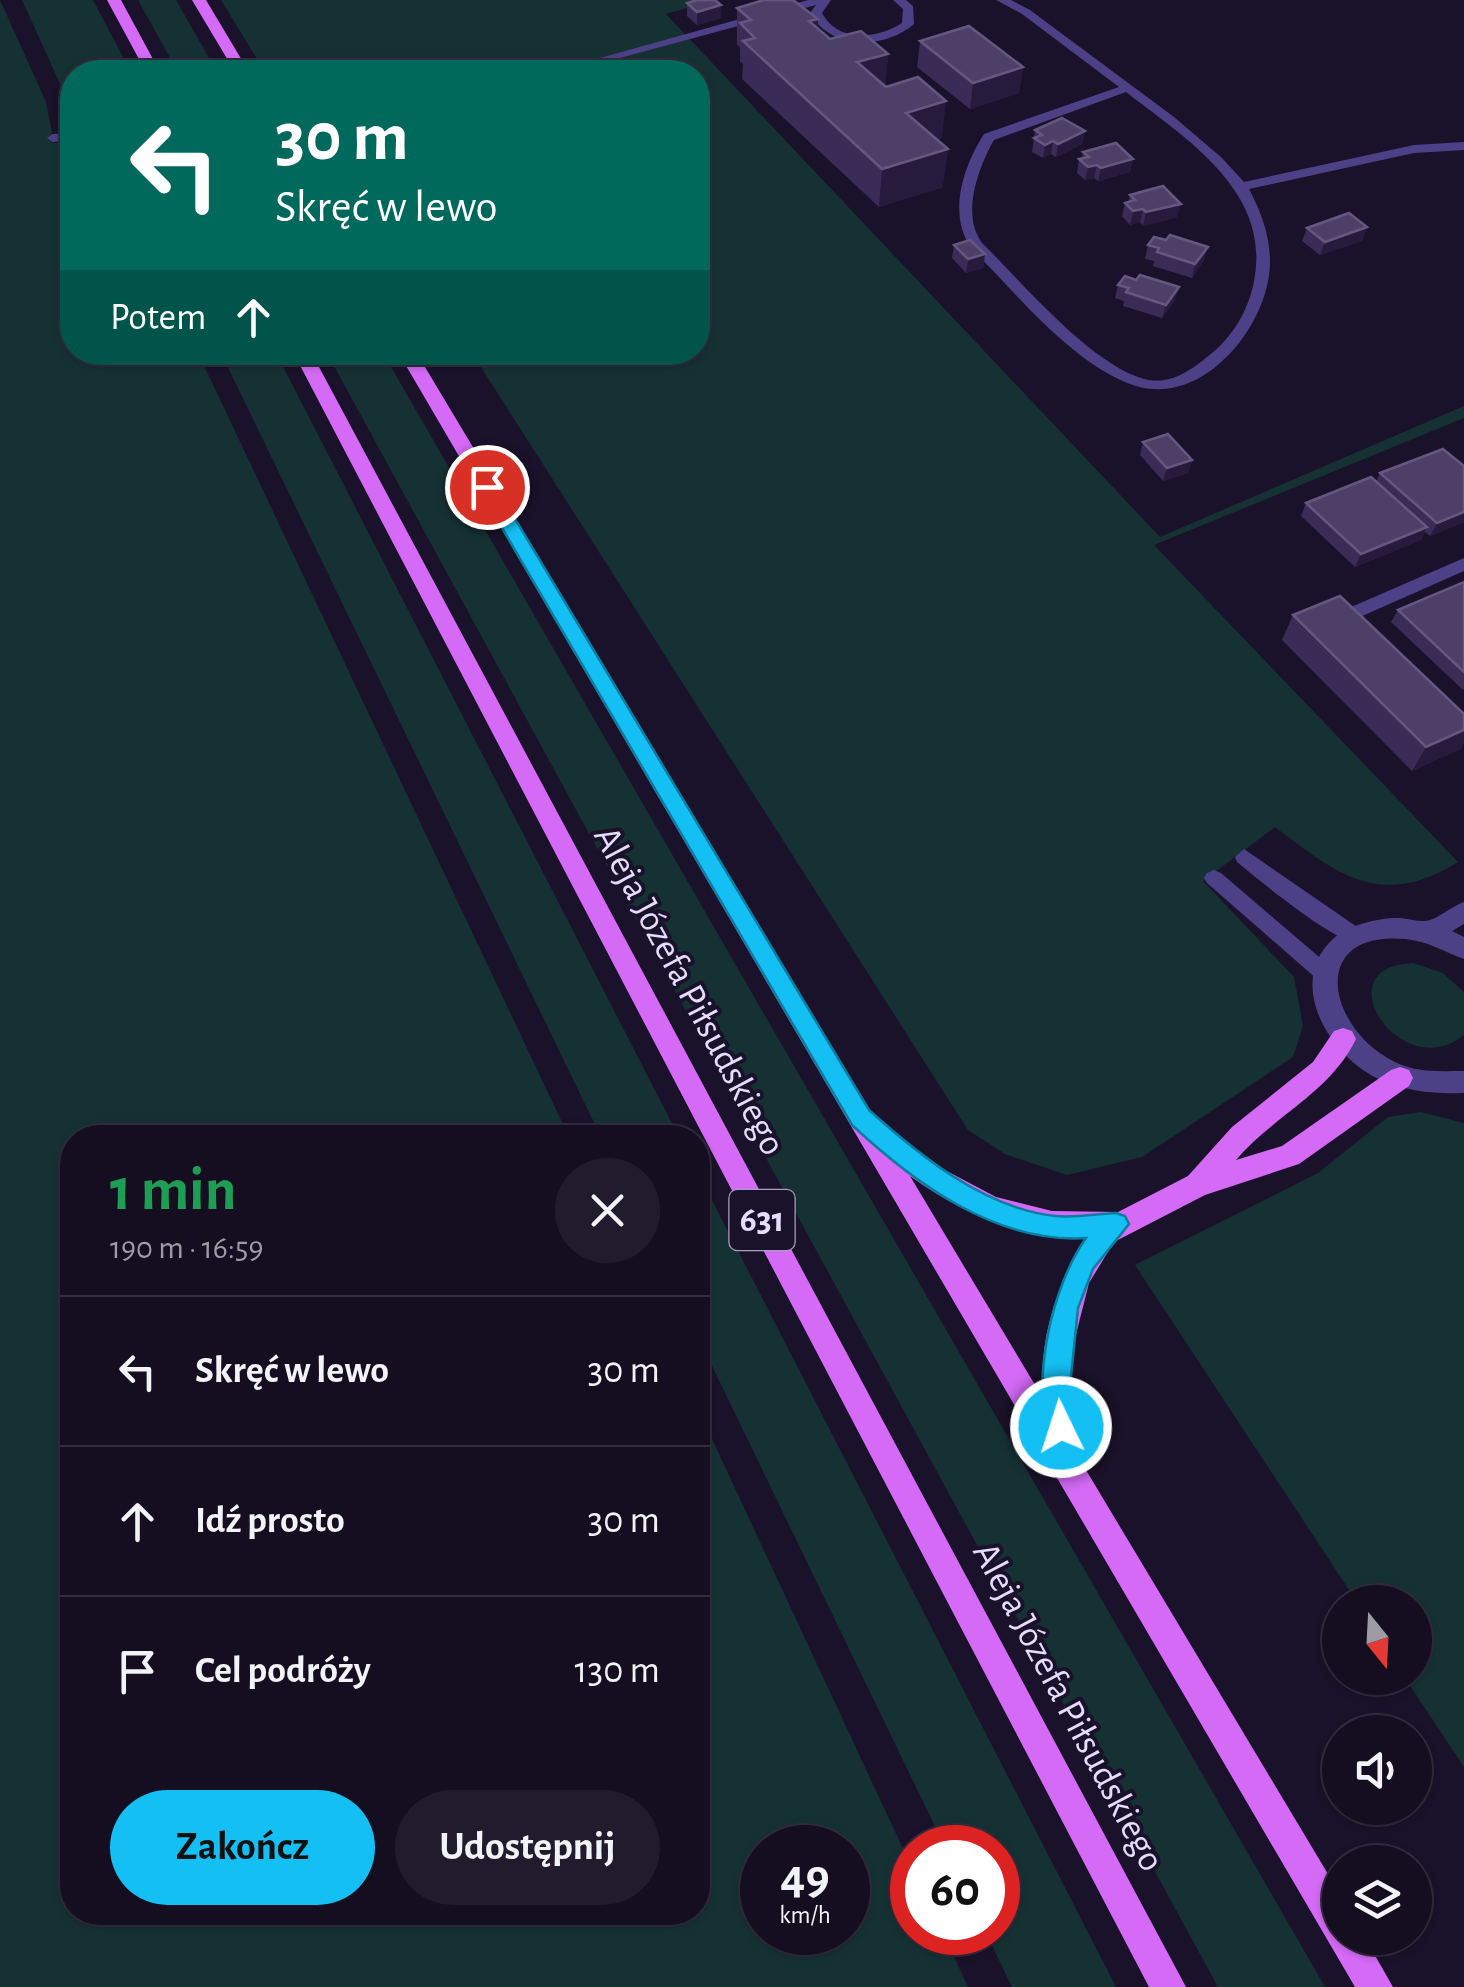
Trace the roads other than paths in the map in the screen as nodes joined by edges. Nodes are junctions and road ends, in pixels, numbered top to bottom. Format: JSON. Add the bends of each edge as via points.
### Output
{"nodes":[{"id":1,"x":114,"y":0,"type":"edge"},
{"id":2,"x":199,"y":0,"type":"edge"},
{"id":3,"x":824,"y":0,"type":"edge"},
{"id":4,"x":899,"y":0,"type":"edge"},
{"id":5,"x":1002,"y":0,"type":"edge"},
{"id":6,"x":146,"y":60,"type":"edge"},
{"id":7,"x":235,"y":60,"type":"edge"},
{"id":8,"x":601,"y":60,"type":"edge"},
{"id":9,"x":1128,"y":88,"type":"junction"},
{"id":10,"x":54,"y":138,"type":"dead end"},
{"id":11,"x":60,"y":138,"type":"edge"},
{"id":12,"x":1464,"y":146,"type":"edge"},
{"id":13,"x":1242,"y":187,"type":"junction"},
{"id":14,"x":309,"y":365,"type":"edge"},
{"id":15,"x":415,"y":365,"type":"edge"},
{"id":16,"x":1464,"y":564,"type":"edge"},
{"id":17,"x":1372,"y":639,"type":"edge"},
{"id":18,"x":1244,"y":857,"type":"dead end"},
{"id":19,"x":1214,"y":878,"type":"dead end"},
{"id":20,"x":1464,"y":912,"type":"edge"},
{"id":21,"x":1429,"y":933,"type":"junction"},
{"id":22,"x":1356,"y":936,"type":"junction"},
{"id":23,"x":1464,"y":949,"type":"edge"},
{"id":24,"x":1325,"y":974,"type":"junction"},
{"id":25,"x":1343,"y":1039,"type":"junction"},
{"id":26,"x":1400,"y":1078,"type":"junction"},
{"id":27,"x":1463,"y":1084,"type":"edge"},
{"id":28,"x":860,"y":1118,"type":"junction"},
{"id":29,"x":1198,"y":1185,"type":"junction"},
{"id":30,"x":1116,"y":1224,"type":"junction"},
{"id":31,"x":1069,"y":1469,"type":"junction"},
{"id":32,"x":1322,"y":1897,"type":"edge"},
{"id":33,"x":1356,"y":1955,"type":"edge"},
{"id":34,"x":1168,"y":1987,"type":"edge"},
{"id":35,"x":1375,"y":1987,"type":"edge"}],
"edges":[{"from":1,"to":6,"type":"main road"},
{"from":2,"to":7,"type":"main road"},
{"from":3,"to":4,"type":"lane","via":[[816,13],[826,29],[854,38],[900,31],[908,24],[908,8]]},
{"from":3,"to":8,"type":"lane"},
{"from":5,"to":9,"type":"lane"},
{"from":9,"to":13,"type":"lane"},
{"from":9,"to":13,"type":"lane","via":[[989,137],[980,149],[964,219],[978,246],[1106,369],[1161,386],[1188,380],[1245,329],[1264,265],[1263,243]]},
{"from":10,"to":11,"type":"lane"},
{"from":12,"to":13,"type":"lane","via":[[1414,149]]},
{"from":14,"to":34,"type":"main road","name":"Aleja Józefa Piłsudskiego","number":"631"},
{"from":15,"to":28,"type":"main road","name":"Aleja Józefa Piłsudskiego"},
{"from":16,"to":17,"type":"lane","via":[[1348,615]]},
{"from":18,"to":22,"type":"lane"},
{"from":19,"to":24,"type":"lane"},
{"from":20,"to":21,"type":"street"},
{"from":21,"to":22,"type":"street","via":[[1390,928]]},
{"from":21,"to":23,"type":"street"},
{"from":22,"to":24,"type":"street"},
{"from":24,"to":25,"type":"street","via":[[1326,1006]]},
{"from":25,"to":26,"type":"street"},
{"from":25,"to":29,"type":"main road","via":[[1322,1070],[1241,1135]]},
{"from":26,"to":27,"type":"street"},
{"from":26,"to":29,"type":"main road","via":[[1290,1155]]},
{"from":28,"to":30,"type":"main road","via":[[912,1164],[995,1210],[1058,1228]]},
{"from":28,"to":31,"type":"main road","name":"Aleja Józefa Piłsudskiego"},
{"from":29,"to":30,"type":"main road"},
{"from":30,"to":31,"type":"main road","via":[[1083,1262],[1066,1308],[1057,1386]]},
{"from":31,"to":32,"type":"main road","name":"Aleja Józefa Piłsudskiego"},
{"from":33,"to":35,"type":"main road"}]}
